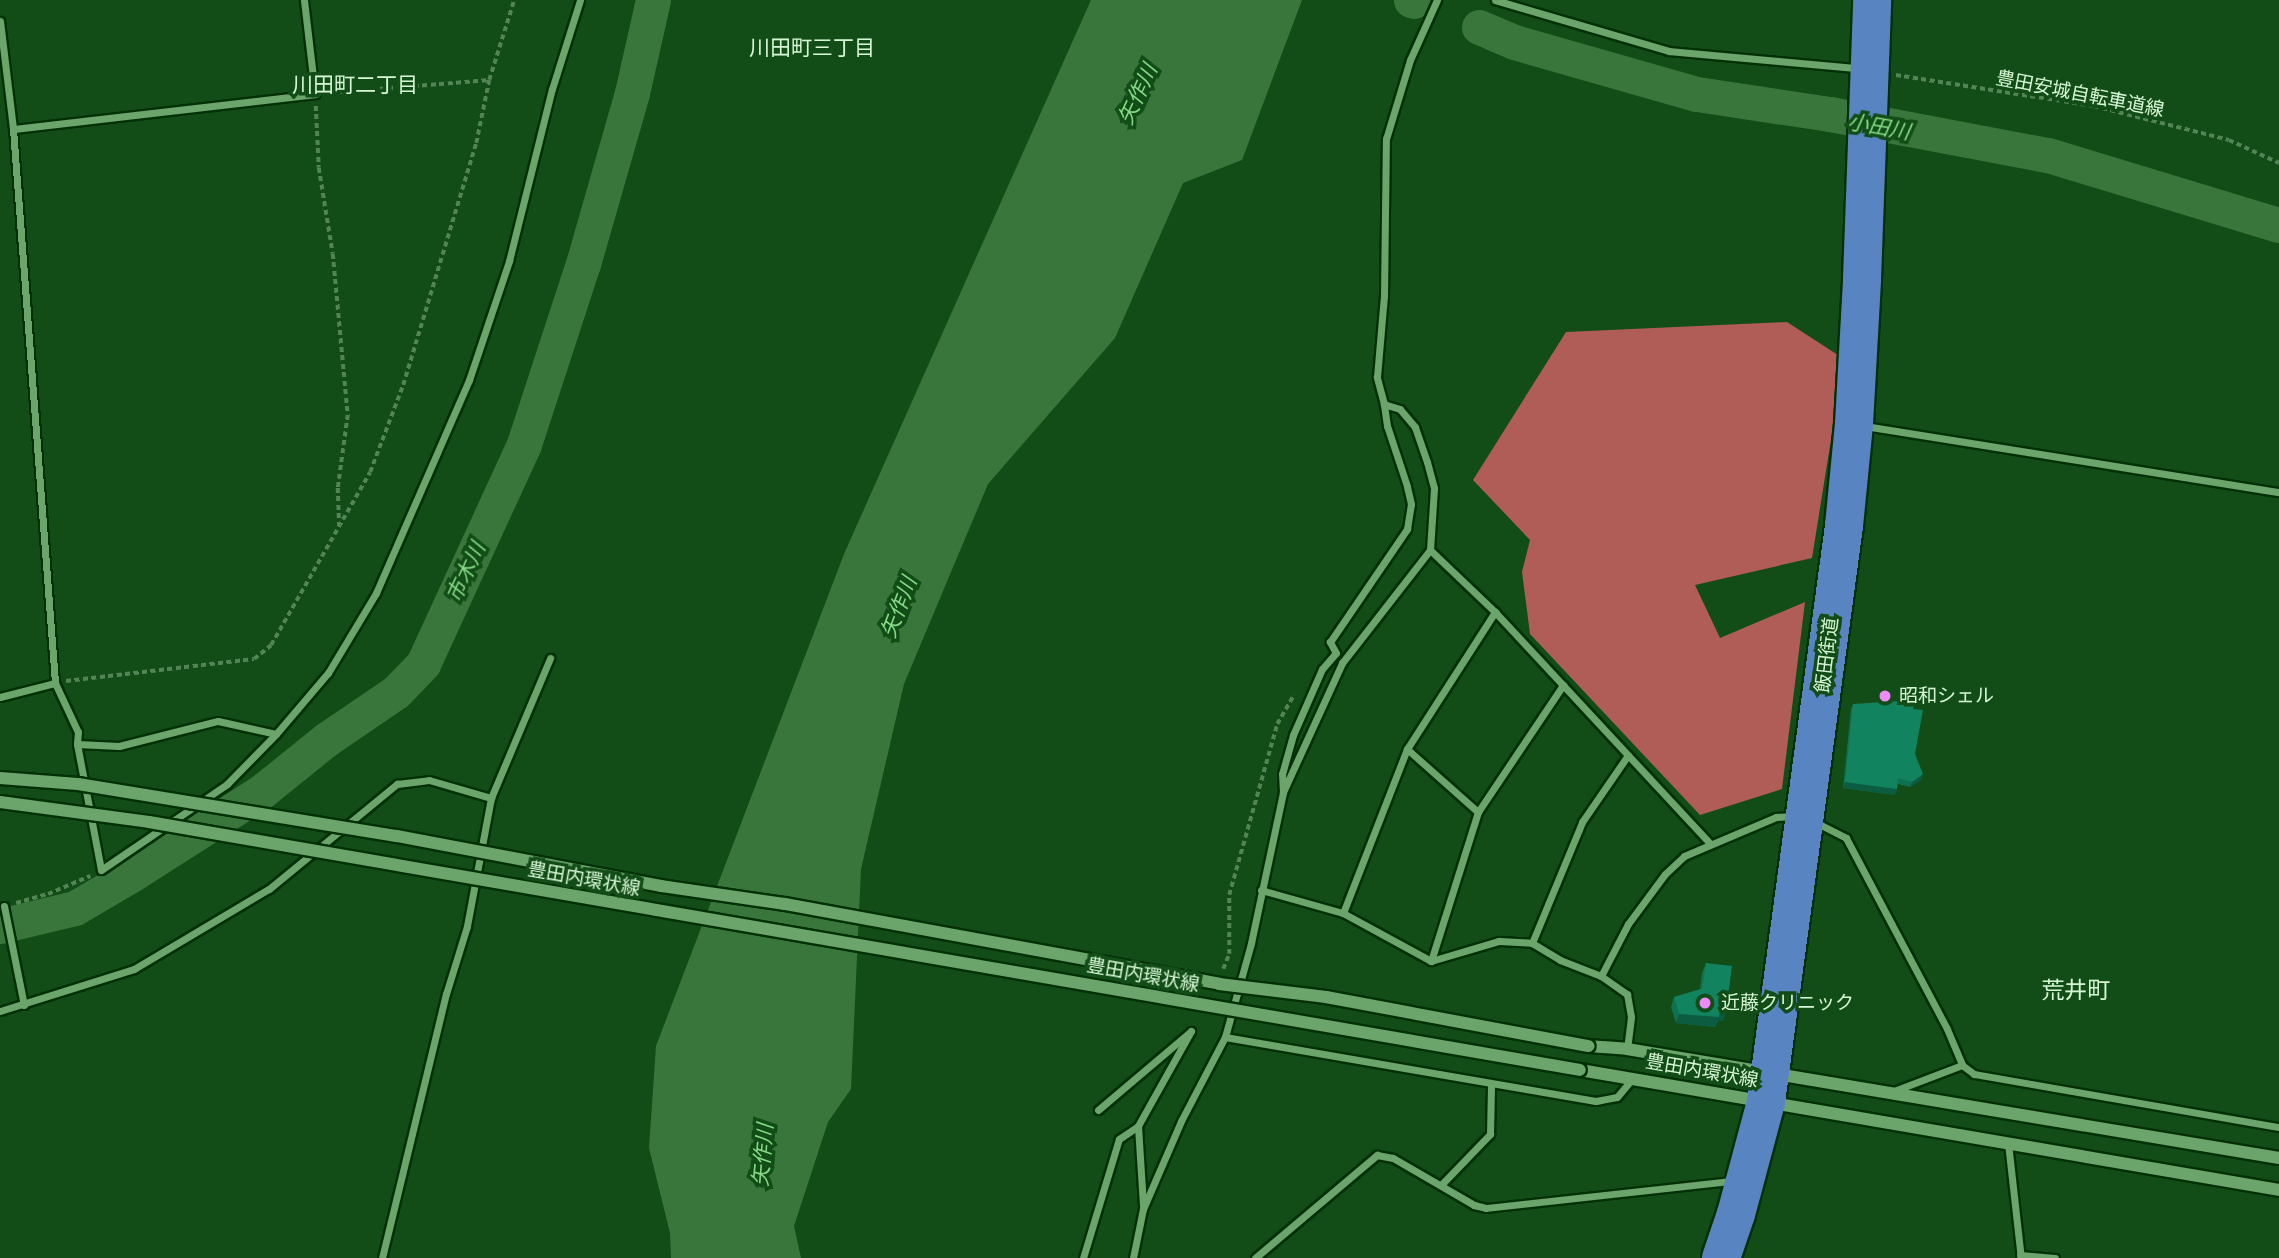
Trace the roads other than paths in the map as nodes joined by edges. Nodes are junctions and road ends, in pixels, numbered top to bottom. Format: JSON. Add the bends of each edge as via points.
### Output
{"nodes":[{"id":1,"x":304,"y":0,"type":"edge"},
{"id":2,"x":580,"y":0,"type":"edge"},
{"id":3,"x":1437,"y":0,"type":"edge"},
{"id":4,"x":1494,"y":0,"type":"edge"},
{"id":5,"x":1872,"y":0,"type":"edge"},
{"id":6,"x":0,"y":21,"type":"edge"},
{"id":7,"x":1871,"y":57,"type":"junction"},
{"id":8,"x":13,"y":129,"type":"junction"},
{"id":9,"x":1384,"y":404,"type":"junction"},
{"id":10,"x":1854,"y":425,"type":"junction"},
{"id":11,"x":2279,"y":492,"type":"edge"},
{"id":12,"x":1430,"y":550,"type":"junction"},
{"id":13,"x":1495,"y":612,"type":"junction"},
{"id":14,"x":550,"y":658,"type":"dead end"},
{"id":15,"x":55,"y":682,"type":"junction"},
{"id":16,"x":1563,"y":685,"type":"junction"},
{"id":17,"x":0,"y":696,"type":"edge"},
{"id":18,"x":276,"y":734,"type":"junction"},
{"id":19,"x":77,"y":744,"type":"junction"},
{"id":20,"x":1407,"y":749,"type":"junction"},
{"id":21,"x":1628,"y":755,"type":"junction"},
{"id":22,"x":0,"y":778,"type":"edge"},
{"id":23,"x":1283,"y":792,"type":"junction"},
{"id":24,"x":491,"y":798,"type":"junction"},
{"id":25,"x":0,"y":802,"type":"edge"},
{"id":26,"x":1478,"y":812,"type":"junction"},
{"id":27,"x":1804,"y":815,"type":"junction"},
{"id":28,"x":1710,"y":843,"type":"junction"},
{"id":29,"x":1261,"y":890,"type":"junction"},
{"id":30,"x":4,"y":906,"type":"road end"},
{"id":31,"x":1343,"y":913,"type":"junction"},
{"id":32,"x":1532,"y":943,"type":"junction"},
{"id":33,"x":1431,"y":961,"type":"junction"},
{"id":34,"x":1601,"y":975,"type":"junction"},
{"id":35,"x":24,"y":1005,"type":"junction"},
{"id":36,"x":0,"y":1011,"type":"edge"},
{"id":37,"x":1225,"y":1037,"type":"junction"},
{"id":38,"x":1627,"y":1049,"type":"junction"},
{"id":39,"x":1962,"y":1065,"type":"junction"},
{"id":40,"x":1633,"y":1078,"type":"junction"},
{"id":41,"x":1492,"y":1085,"type":"junction"},
{"id":42,"x":1768,"y":1088,"type":"junction"},
{"id":43,"x":1888,"y":1093,"type":"junction"},
{"id":44,"x":1098,"y":1110,"type":"dead end"},
{"id":45,"x":1138,"y":1126,"type":"junction"},
{"id":46,"x":2279,"y":1127,"type":"edge"},
{"id":47,"x":2008,"y":1143,"type":"junction"},
{"id":48,"x":2279,"y":1158,"type":"edge"},
{"id":49,"x":1744,"y":1180,"type":"junction"},
{"id":50,"x":1441,"y":1185,"type":"junction"},
{"id":51,"x":2279,"y":1190,"type":"edge"},
{"id":52,"x":1143,"y":1209,"type":"junction"},
{"id":53,"x":2020,"y":1257,"type":"edge"},
{"id":54,"x":382,"y":1258,"type":"edge"},
{"id":55,"x":1083,"y":1258,"type":"edge"},
{"id":56,"x":1133,"y":1258,"type":"edge"},
{"id":57,"x":1255,"y":1258,"type":"edge"},
{"id":58,"x":1721,"y":1258,"type":"edge"},
{"id":59,"x":2055,"y":1258,"type":"edge"}],
"edges":[{"from":1,"to":8,"type":"street","via":[[315,94]]},
{"from":2,"to":18,"type":"street","via":[[552,89],[509,261],[446,438],[376,593],[328,673]]},
{"from":3,"to":9,"type":"street","via":[[1410,60],[1386,139],[1384,296],[1377,377]]},
{"from":4,"to":7,"type":"street","via":[[1669,51],[1852,66]]},
{"from":5,"to":7,"type":"highway","name":"飯田街道"},
{"from":6,"to":8,"type":"street"},
{"from":7,"to":10,"type":"highway","name":"飯田街道"},
{"from":8,"to":15,"type":"street"},
{"from":9,"to":12,"type":"street","via":[[1400,409],[1415,427],[1427,462],[1434,488]]},
{"from":9,"to":23,"type":"street","via":[[1407,486],[1408,530],[1331,642],[1336,653],[1322,669],[1293,736],[1282,774]]},
{"from":10,"to":11,"type":"street"},
{"from":10,"to":27,"type":"highway","name":"飯田街道"},
{"from":12,"to":13,"type":"street"},
{"from":12,"to":23,"type":"street","via":[[1342,663]]},
{"from":13,"to":16,"type":"street"},
{"from":13,"to":20,"type":"street"},
{"from":14,"to":24,"type":"street"},
{"from":15,"to":17,"type":"street"},
{"from":15,"to":19,"type":"street","via":[[78,732]]},
{"from":16,"to":21,"type":"street"},
{"from":16,"to":26,"type":"street"},
{"from":18,"to":19,"type":"street","via":[[218,721],[120,746]]},
{"from":18,"to":19,"type":"street","via":[[227,784],[101,870]]},
{"from":20,"to":26,"type":"street"},
{"from":20,"to":31,"type":"street"},
{"from":21,"to":28,"type":"street"},
{"from":21,"to":32,"type":"street","via":[[1579,829]]},
{"from":22,"to":38,"type":"street","name":"豊田内環状線","bridge":true,"via":[[78,784],[397,836],[1219,984],[1326,997],[1588,1046]]},
{"from":23,"to":29,"type":"street"},
{"from":24,"to":35,"type":"street","via":[[429,780],[397,784],[269,889],[134,969]]},
{"from":24,"to":54,"type":"street","via":[[467,926]]},
{"from":25,"to":40,"type":"street","name":"豊田内環状線","bridge":true,"via":[[163,825]]},
{"from":26,"to":33,"type":"street"},
{"from":27,"to":28,"type":"street","via":[[1776,817]]},
{"from":27,"to":39,"type":"street","via":[[1846,838]]},
{"from":27,"to":42,"type":"highway","name":"飯田街道"},
{"from":28,"to":34,"type":"street","via":[[1684,856],[1665,874],[1628,924]]},
{"from":29,"to":31,"type":"street"},
{"from":29,"to":37,"type":"street"},
{"from":30,"to":35,"type":"street"},
{"from":31,"to":33,"type":"street"},
{"from":32,"to":33,"type":"street","via":[[1499,941]]},
{"from":32,"to":34,"type":"street","via":[[1560,960]]},
{"from":34,"to":38,"type":"street","via":[[1627,994],[1632,1017]]},
{"from":35,"to":36,"type":"street"},
{"from":37,"to":41,"type":"street"},
{"from":37,"to":52,"type":"street","via":[[1181,1121]]},
{"from":38,"to":42,"type":"street","name":"豊田内環状線"},
{"from":39,"to":43,"type":"street"},
{"from":39,"to":46,"type":"street","via":[[1974,1074]]},
{"from":40,"to":41,"type":"street","via":[[1617,1097],[1596,1101]]},
{"from":40,"to":42,"type":"street","name":"豊田内環状線"},
{"from":41,"to":50,"type":"street","via":[[1490,1134]]},
{"from":42,"to":43,"type":"street","name":"豊田内環状線"},
{"from":42,"to":47,"type":"street","name":"豊田内環状線"},
{"from":42,"to":49,"type":"highway","name":"飯田街道"},
{"from":43,"to":48,"type":"street","name":"豊田内環状線"},
{"from":44,"to":45,"type":"street","via":[[1191,1031]]},
{"from":45,"to":52,"type":"street"},
{"from":45,"to":55,"type":"street","via":[[1119,1139]]},
{"from":47,"to":51,"type":"street","name":"豊田内環状線"},
{"from":47,"to":53,"type":"street"},
{"from":49,"to":50,"type":"street","via":[[1486,1208]]},
{"from":49,"to":58,"type":"highway","name":"飯田街道"},
{"from":50,"to":57,"type":"street","via":[[1393,1158],[1377,1155]]},
{"from":52,"to":56,"type":"street"},
{"from":53,"to":59,"type":"street"}]}
